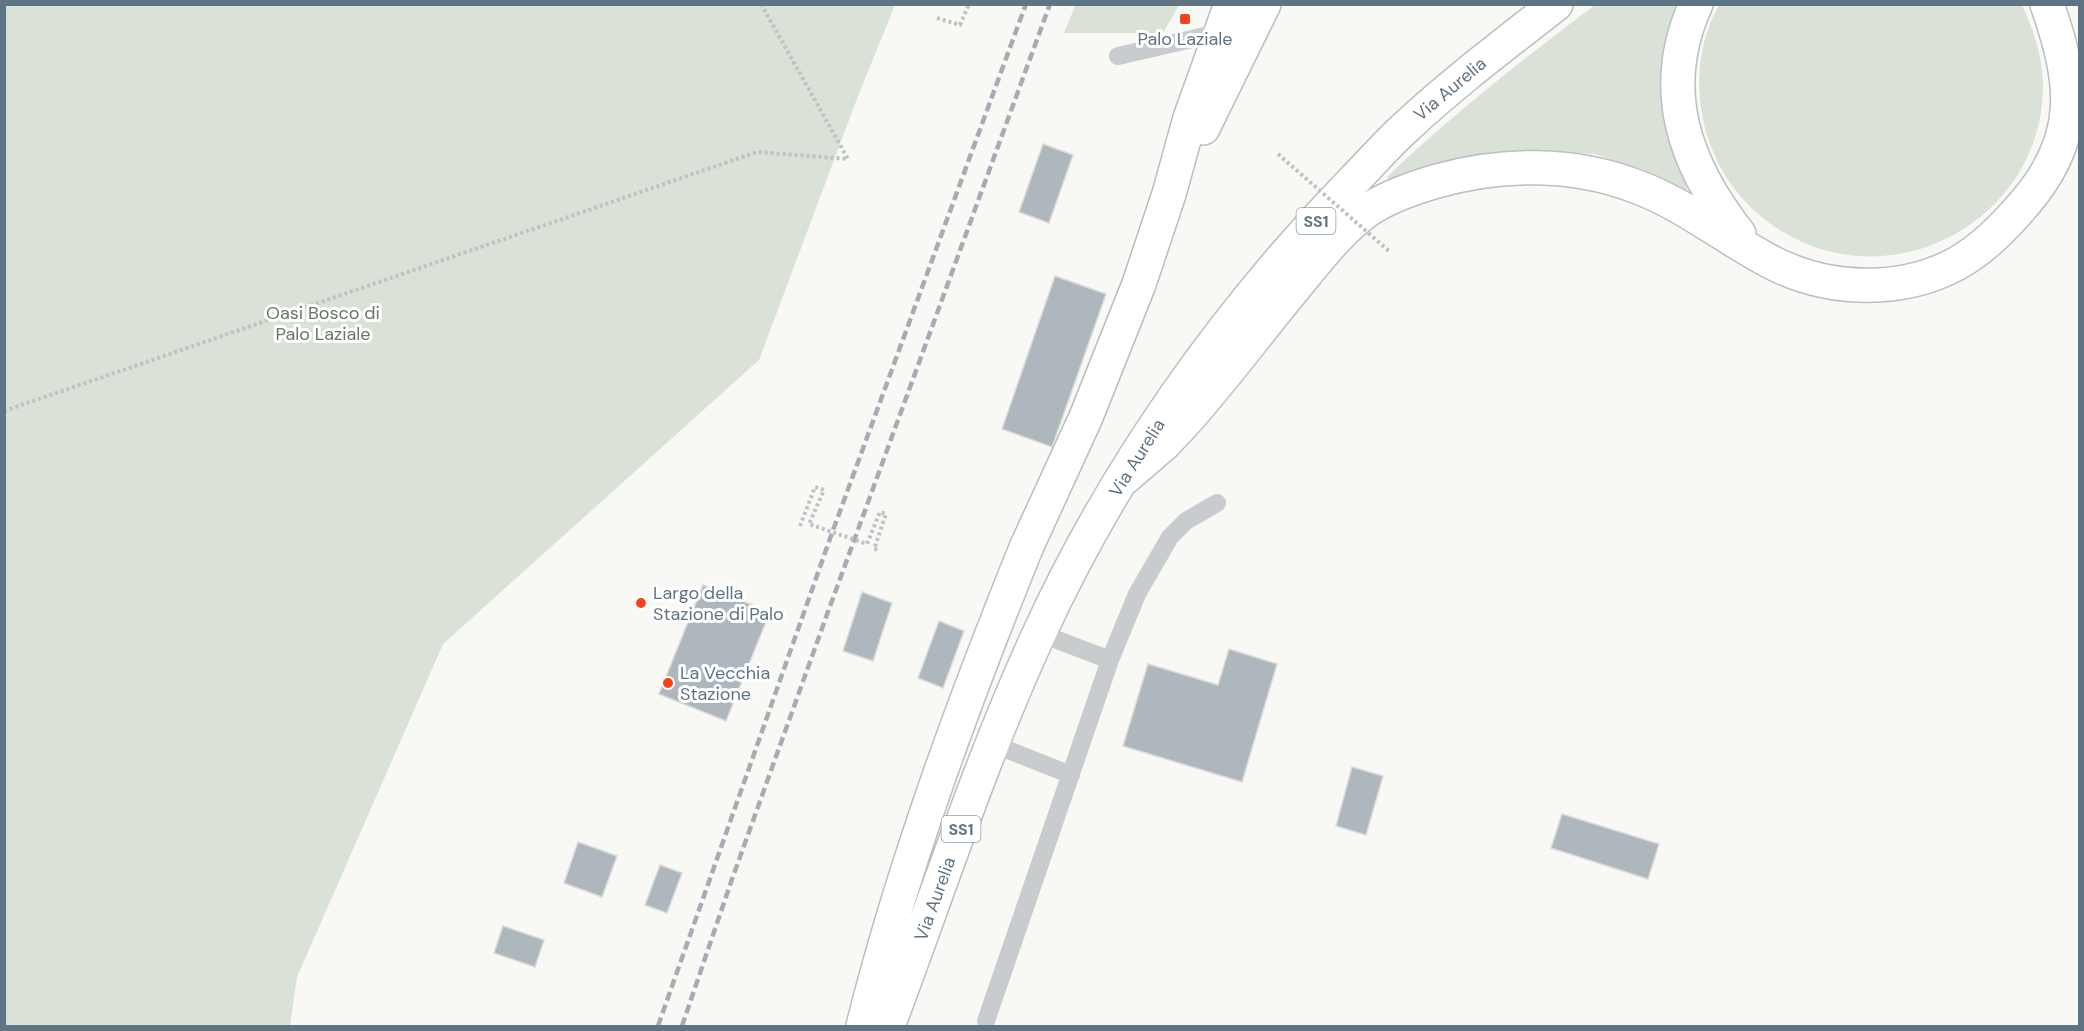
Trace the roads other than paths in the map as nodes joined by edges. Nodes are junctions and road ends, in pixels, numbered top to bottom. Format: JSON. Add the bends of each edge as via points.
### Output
{"nodes":[{"id":1,"x":1231,"y":4,"type":"edge"},
{"id":2,"x":1556,"y":4,"type":"edge"},
{"id":3,"x":1696,"y":4,"type":"edge"},
{"id":4,"x":2047,"y":4,"type":"edge"},
{"id":5,"x":1245,"y":24,"type":"edge"},
{"id":6,"x":1118,"y":56,"type":"dead end"},
{"id":7,"x":1751,"y":250,"type":"junction"},
{"id":8,"x":1122,"y":480,"type":"junction"},
{"id":9,"x":1217,"y":503,"type":"dead end"},
{"id":10,"x":1039,"y":633,"type":"junction"},
{"id":11,"x":1110,"y":660,"type":"junction"},
{"id":12,"x":993,"y":744,"type":"junction"},
{"id":13,"x":1071,"y":775,"type":"junction"},
{"id":14,"x":986,"y":1021,"type":"dead end"},
{"id":15,"x":862,"y":1026,"type":"edge"},
{"id":16,"x":888,"y":1026,"type":"edge"}],
"edges":[{"from":1,"to":5,"type":"main road"},
{"from":2,"to":8,"type":"main road","name":"Via Aurelia","number":"SS1","via":[[1405,128],[1333,201],[1273,268],[1217,340]]},
{"from":3,"to":7,"type":"main road","via":[[1686,30],[1679,71],[1685,141],[1718,207]]},
{"from":4,"to":7,"type":"main road","via":[[2067,73],[2066,123],[2039,184],[1989,241],[1937,272],[1893,284],[1873,285],[1852,285],[1795,273]]},
{"from":5,"to":6,"type":"lane"},
{"from":5,"to":15,"type":"main road","via":[[1190,118],[1169,194],[1109,363],[1026,548],[969,693],[902,886]]},
{"from":7,"to":8,"type":"main road","via":[[1676,204],[1590,172],[1539,168],[1484,172],[1438,181],[1399,195],[1361,215],[1328,247],[1201,403],[1165,443]]},
{"from":8,"to":10,"type":"main road","name":"Via Aurelia","number":"SS1"},
{"from":9,"to":11,"type":"lane","via":[[1186,521],[1170,537],[1137,594]]},
{"from":10,"to":11,"type":"lane"},
{"from":10,"to":12,"type":"main road","name":"Via Aurelia","number":"SS1"},
{"from":11,"to":13,"type":"lane"},
{"from":12,"to":13,"type":"lane"},
{"from":12,"to":16,"type":"main road","name":"Via Aurelia","number":"SS1"},
{"from":13,"to":14,"type":"lane"}]}
